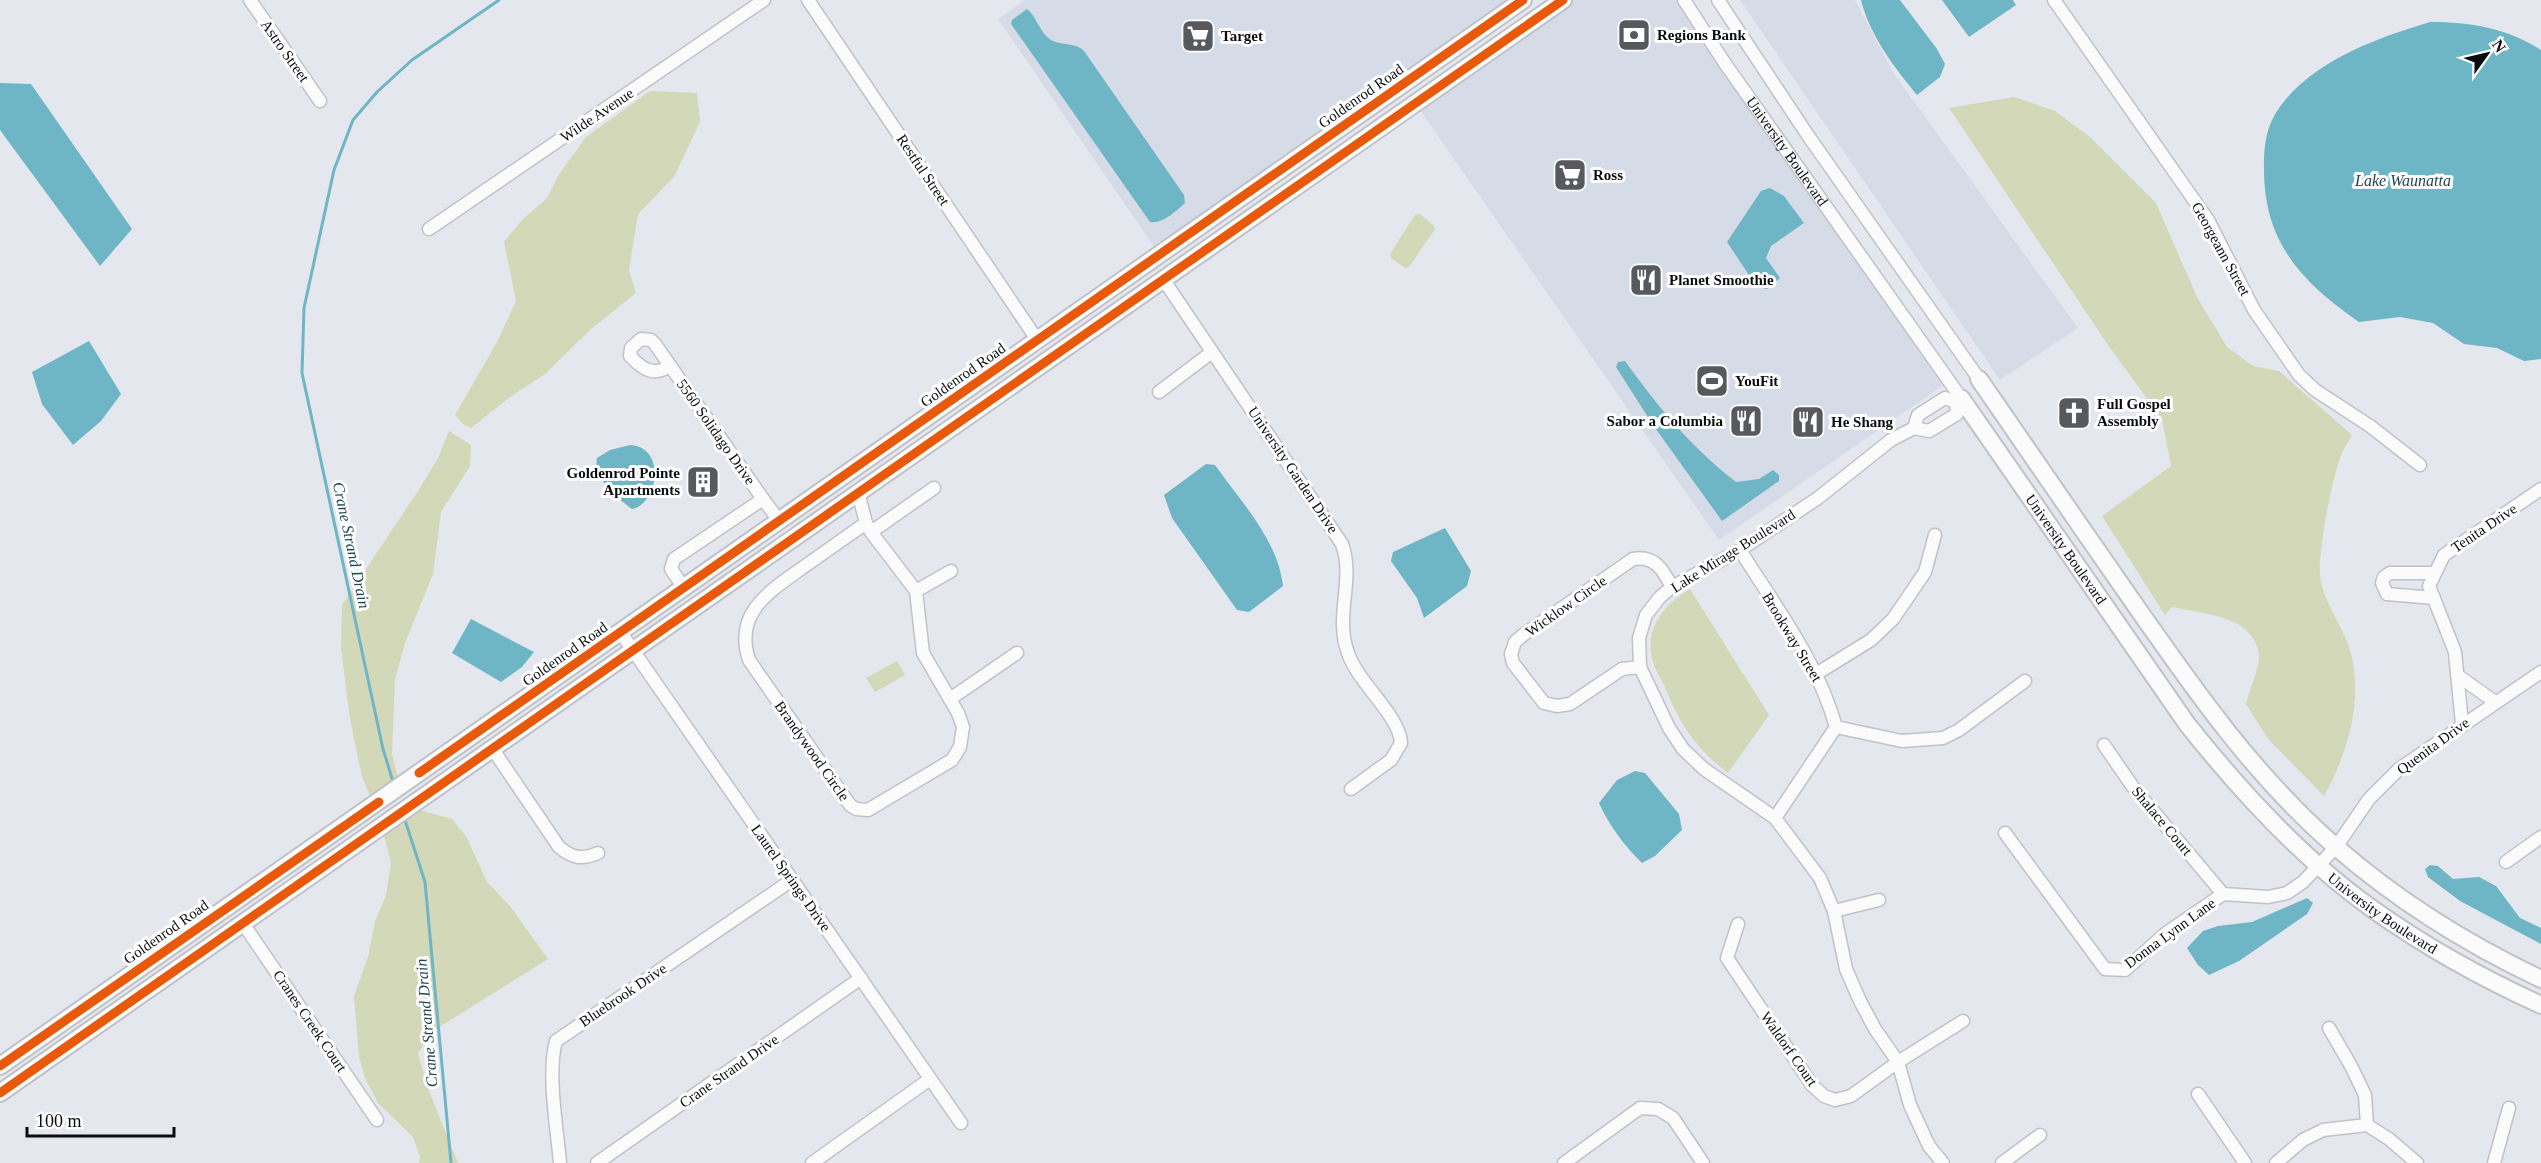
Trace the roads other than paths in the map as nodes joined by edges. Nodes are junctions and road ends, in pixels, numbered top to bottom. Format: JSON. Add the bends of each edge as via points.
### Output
{"nodes":[{"id":1,"x":250,"y":0,"type":"edge"},
{"id":2,"x":764,"y":0,"type":"edge"},
{"id":3,"x":808,"y":0,"type":"edge"},
{"id":4,"x":1523,"y":0,"type":"edge"},
{"id":5,"x":1563,"y":0,"type":"edge"},
{"id":6,"x":1575,"y":0,"type":"edge"},
{"id":7,"x":1684,"y":0,"type":"edge"},
{"id":8,"x":1718,"y":0,"type":"edge"},
{"id":9,"x":2054,"y":0,"type":"edge"},
{"id":10,"x":1546,"y":11,"type":"junction"},
{"id":11,"x":320,"y":102,"type":"dead end"},
{"id":12,"x":1345,"y":126,"type":"junction"},
{"id":13,"x":1356,"y":144,"type":"junction"},
{"id":14,"x":1256,"y":188,"type":"junction"},
{"id":15,"x":429,"y":230,"type":"dead end"},
{"id":16,"x":1163,"y":279,"type":"junction"},
{"id":17,"x":1038,"y":341,"type":"junction"},
{"id":18,"x":1212,"y":352,"type":"junction"},
{"id":19,"x":669,"y":366,"type":"dead end"},
{"id":20,"x":1979,"y":379,"type":"joint"},
{"id":21,"x":1160,"y":392,"type":"dead end"},
{"id":22,"x":1959,"y":400,"type":"junction"},
{"id":23,"x":946,"y":405,"type":"junction"},
{"id":24,"x":1914,"y":428,"type":"junction"},
{"id":25,"x":946,"y":431,"type":"junction"},
{"id":26,"x":2421,"y":465,"type":"dead end"},
{"id":27,"x":934,"y":488,"type":"dead end"},
{"id":28,"x":2541,"y":489,"type":"edge"},
{"id":29,"x":858,"y":492,"type":"junction"},
{"id":30,"x":763,"y":498,"type":"junction"},
{"id":31,"x":780,"y":522,"type":"junction"},
{"id":32,"x":869,"y":527,"type":"junction"},
{"id":33,"x":1935,"y":535,"type":"dead end"},
{"id":34,"x":1740,"y":550,"type":"junction"},
{"id":35,"x":951,"y":571,"type":"dead end"},
{"id":36,"x":2434,"y":573,"type":"junction"},
{"id":37,"x":1672,"y":587,"type":"junction"},
{"id":38,"x":684,"y":588,"type":"junction"},
{"id":39,"x":916,"y":591,"type":"junction"},
{"id":40,"x":2434,"y":598,"type":"junction"},
{"id":41,"x":621,"y":633,"type":"junction"},
{"id":42,"x":632,"y":649,"type":"junction"},
{"id":43,"x":1017,"y":652,"type":"dead end"},
{"id":44,"x":592,"y":653,"type":"junction"},
{"id":45,"x":1640,"y":667,"type":"junction"},
{"id":46,"x":2541,"y":672,"type":"edge"},
{"id":47,"x":1816,"y":674,"type":"junction"},
{"id":48,"x":2457,"y":675,"type":"junction"},
{"id":49,"x":2025,"y":681,"type":"dead end"},
{"id":50,"x":950,"y":699,"type":"junction"},
{"id":51,"x":2495,"y":702,"type":"junction"},
{"id":52,"x":2462,"y":724,"type":"junction"},
{"id":53,"x":1836,"y":727,"type":"junction"},
{"id":54,"x":2104,"y":745,"type":"dead end"},
{"id":55,"x":492,"y":747,"type":"junction"},
{"id":56,"x":426,"y":781,"type":"junction"},
{"id":57,"x":1350,"y":789,"type":"dead end"},
{"id":58,"x":386,"y":810,"type":"junction"},
{"id":59,"x":1775,"y":818,"type":"junction"},
{"id":60,"x":2005,"y":833,"type":"dead end"},
{"id":61,"x":2541,"y":837,"type":"edge"},
{"id":62,"x":2336,"y":847,"type":"junction"},
{"id":63,"x":598,"y":853,"type":"dead end"},
{"id":64,"x":2506,"y":862,"type":"dead end"},
{"id":65,"x":2319,"y":866,"type":"junction"},
{"id":66,"x":792,"y":880,"type":"junction"},
{"id":67,"x":2223,"y":894,"type":"junction"},
{"id":68,"x":243,"y":897,"type":"junction"},
{"id":69,"x":1879,"y":900,"type":"dead end"},
{"id":70,"x":1834,"y":911,"type":"junction"},
{"id":71,"x":242,"y":922,"type":"junction"},
{"id":72,"x":1738,"y":924,"type":"dead end"},
{"id":73,"x":861,"y":978,"type":"junction"},
{"id":74,"x":2541,"y":979,"type":"edge"},
{"id":75,"x":154,"y":984,"type":"junction"},
{"id":76,"x":2541,"y":1005,"type":"edge"},
{"id":77,"x":69,"y":1017,"type":"junction"},
{"id":78,"x":1963,"y":1021,"type":"dead end"},
{"id":79,"x":2329,"y":1028,"type":"dead end"},
{"id":80,"x":76,"y":1040,"type":"junction"},
{"id":81,"x":1898,"y":1062,"type":"junction"},
{"id":82,"x":0,"y":1066,"type":"edge"},
{"id":83,"x":930,"y":1079,"type":"junction"},
{"id":84,"x":0,"y":1093,"type":"edge"},
{"id":85,"x":2198,"y":1094,"type":"dead end"},
{"id":86,"x":2509,"y":1108,"type":"dead end"},
{"id":87,"x":377,"y":1120,"type":"dead end"},
{"id":88,"x":961,"y":1123,"type":"dead end"},
{"id":89,"x":2367,"y":1125,"type":"junction"},
{"id":90,"x":2040,"y":1136,"type":"dead end"},
{"id":91,"x":560,"y":1163,"type":"edge"},
{"id":92,"x":597,"y":1163,"type":"edge"},
{"id":93,"x":812,"y":1163,"type":"edge"},
{"id":94,"x":1564,"y":1163,"type":"edge"},
{"id":95,"x":1703,"y":1163,"type":"edge"},
{"id":96,"x":1943,"y":1163,"type":"edge"},
{"id":97,"x":2002,"y":1163,"type":"edge"},
{"id":98,"x":2246,"y":1163,"type":"edge"},
{"id":99,"x":2276,"y":1163,"type":"edge"},
{"id":100,"x":2417,"y":1163,"type":"edge"},
{"id":101,"x":2494,"y":1163,"type":"edge"}],
"edges":[{"from":1,"to":11,"type":"street","name":"Astro Street"},
{"from":2,"to":15,"type":"street","name":"Wilde Avenue"},
{"from":3,"to":17,"type":"street","name":"Restful Street"},
{"from":4,"to":12,"type":"main road","name":"Goldenrod Road"},
{"from":5,"to":10,"type":"main road","name":"Goldenrod Road"},
{"from":6,"to":10,"type":"main road"},
{"from":7,"to":22,"type":"street","name":"University Boulevard"},
{"from":8,"to":20,"type":"street","name":"University Boulevard"},
{"from":9,"to":26,"type":"street","name":"Georgeann Street","via":[[2208,220],[2253,310],[2299,375]]},
{"from":10,"to":13,"type":"main road","name":"Goldenrod Road"},
{"from":12,"to":13,"type":"street"},
{"from":12,"to":14,"type":"main road","name":"Goldenrod Road"},
{"from":13,"to":16,"type":"main road","name":"Goldenrod Road"},
{"from":14,"to":16,"type":"main road","via":[[1235,214],[1170,261]]},
{"from":14,"to":17,"type":"main road","name":"Goldenrod Road"},
{"from":16,"to":18,"type":"street","name":"University Garden Drive"},
{"from":16,"to":25,"type":"main road","name":"Goldenrod Road"},
{"from":17,"to":23,"type":"main road","name":"Goldenrod Road"},
{"from":17,"to":25,"type":"main road","via":[[1034,358],[967,403]]},
{"from":18,"to":21,"type":"street"},
{"from":18,"to":57,"type":"street","name":"University Garden Drive","via":[[1331,525],[1346,554],[1341,631],[1359,677],[1398,728],[1401,743],[1391,760]]},
{"from":19,"to":30,"type":"street","name":"5560 Solidago Drive"},
{"from":20,"to":62,"type":"main road","name":"University Boulevard","via":[[2205,706],[2270,782]]},
{"from":22,"to":24,"type":"street","name":"Lake Mirage Boulevard","via":[[1945,398],[1918,415]]},
{"from":22,"to":24,"type":"street","name":"Lake Mirage Boulevard","via":[[1957,414],[1946,422],[1929,431]]},
{"from":22,"to":65,"type":"main road","name":"University Boulevard","via":[[2187,724],[2258,806]]},
{"from":23,"to":29,"type":"main road","via":[[931,426],[863,474]]},
{"from":23,"to":31,"type":"main road","name":"Goldenrod Road"},
{"from":24,"to":34,"type":"street","name":"Lake Mirage Boulevard","via":[[1891,440],[1818,498]]},
{"from":25,"to":29,"type":"main road","name":"Goldenrod Road"},
{"from":27,"to":32,"type":"street","name":"Brandywood Circle"},
{"from":28,"to":36,"type":"street","name":"Tenita Drive","via":[[2444,555]]},
{"from":29,"to":32,"type":"street"},
{"from":29,"to":42,"type":"main road","name":"Goldenrod Road"},
{"from":30,"to":31,"type":"street","name":"5560 Solidago Drive"},
{"from":30,"to":38,"type":"street","name":"5560 Solidago Drive","via":[[674,559],[671,569]]},
{"from":31,"to":38,"type":"main road","name":"Goldenrod Road"},
{"from":32,"to":39,"type":"street"},
{"from":32,"to":50,"type":"street","name":"Brandywood Circle","via":[[849,535],[761,599],[748,625],[749,660],[846,800],[862,810],[884,802],[955,756],[963,727]]},
{"from":33,"to":47,"type":"street","via":[[1924,572],[1893,619],[1870,640]]},
{"from":34,"to":37,"type":"street","name":"Lake Mirage Boulevard"},
{"from":34,"to":47,"type":"street","name":"Brookway Street"},
{"from":35,"to":39,"type":"street"},
{"from":36,"to":40,"type":"street","via":[[2430,586]]},
{"from":36,"to":40,"type":"street","via":[[2390,573],[2382,584],[2387,594]]},
{"from":37,"to":45,"type":"street","name":"Lake Mirage Boulevard","via":[[1646,615],[1639,638]]},
{"from":37,"to":45,"type":"street","name":"Wicklow Circle","via":[[1660,566],[1650,560],[1633,559],[1522,635],[1511,654],[1513,663],[1544,703],[1557,706],[1570,704],[1622,669]]},
{"from":38,"to":41,"type":"main road","name":"Goldenrod Road"},
{"from":39,"to":50,"type":"street","name":"Brandywood Circle","via":[[923,653]]},
{"from":40,"to":48,"type":"street","via":[[2455,652]]},
{"from":41,"to":42,"type":"street","name":"Laurel Springs Drive"},
{"from":41,"to":44,"type":"main road","name":"Goldenrod Road"},
{"from":42,"to":55,"type":"main road","name":"Goldenrod Road"},
{"from":42,"to":66,"type":"street","name":"Laurel Springs Drive"},
{"from":43,"to":50,"type":"street"},
{"from":44,"to":55,"type":"main road","via":[[500,728]]},
{"from":44,"to":56,"type":"main road","name":"Goldenrod Road","via":[[484,729]]},
{"from":45,"to":59,"type":"street","name":"Lake Mirage Boulevard","via":[[1683,749],[1704,769]]},
{"from":46,"to":51,"type":"street","name":"Quenita Drive"},
{"from":47,"to":53,"type":"street","name":"Brookway Street"},
{"from":48,"to":51,"type":"street"},
{"from":48,"to":52,"type":"street"},
{"from":49,"to":53,"type":"street","via":[[1943,738],[1902,741]]},
{"from":51,"to":52,"type":"street","name":"Quenita Drive"},
{"from":52,"to":62,"type":"street","name":"Quenita Drive","via":[[2399,769],[2369,799]]},
{"from":53,"to":59,"type":"street"},
{"from":54,"to":67,"type":"street","name":"Shalace Court","via":[[2133,787]]},
{"from":55,"to":56,"type":"main road","name":"Goldenrod Road"},
{"from":55,"to":63,"type":"street","via":[[559,847],[569,856],[586,858]]},
{"from":56,"to":58,"type":"main road","name":"Goldenrod Road"},
{"from":58,"to":68,"type":"main road","name":"Goldenrod Road"},
{"from":58,"to":71,"type":"main road","name":"Goldenrod Road","via":[[362,839]]},
{"from":59,"to":70,"type":"street","name":"Lake Mirage Boulevard","via":[[1820,878]]},
{"from":60,"to":67,"type":"street","name":"Donna Lynn Lane","via":[[2105,969],[2125,970],[2166,934]]},
{"from":61,"to":64,"type":"street"},
{"from":62,"to":65,"type":"street","name":"Quenita Drive"},
{"from":62,"to":74,"type":"main road","name":"University Boulevard","via":[[2422,914]]},
{"from":65,"to":67,"type":"street","name":"Donna Lynn Lane","via":[[2287,893],[2268,897]]},
{"from":65,"to":76,"type":"main road","name":"University Boulevard","via":[[2374,910],[2441,952]]},
{"from":66,"to":73,"type":"street","name":"Laurel Springs Drive"},
{"from":66,"to":91,"type":"street","name":"Bluebrook Drive","via":[[556,1041],[553,1069]]},
{"from":68,"to":75,"type":"main road","via":[[239,912],[171,960]]},
{"from":68,"to":77,"type":"main road","name":"Goldenrod Road"},
{"from":69,"to":70,"type":"street"},
{"from":70,"to":81,"type":"street","name":"Lake Mirage Boulevard","via":[[1850,980],[1875,1029]]},
{"from":71,"to":75,"type":"main road","name":"Goldenrod Road"},
{"from":71,"to":87,"type":"street","name":"Cranes Creek Court"},
{"from":72,"to":81,"type":"street","name":"Waldorf Court","via":[[1727,958],[1812,1085],[1824,1096],[1834,1100],[1851,1096]]},
{"from":73,"to":83,"type":"street","name":"Laurel Springs Drive"},
{"from":73,"to":92,"type":"street","name":"Crane Strand Drive"},
{"from":75,"to":80,"type":"main road","name":"Goldenrod Road"},
{"from":77,"to":80,"type":"street"},
{"from":77,"to":82,"type":"main road","name":"Goldenrod Road"},
{"from":78,"to":81,"type":"street"},
{"from":79,"to":89,"type":"street","via":[[2365,1095]]},
{"from":80,"to":84,"type":"main road","name":"Goldenrod Road"},
{"from":81,"to":96,"type":"street","name":"Lake Mirage Boulevard","via":[[1910,1105],[1929,1146]]},
{"from":83,"to":88,"type":"street","name":"Laurel Springs Drive"},
{"from":83,"to":93,"type":"street"},
{"from":85,"to":98,"type":"street"},
{"from":86,"to":101,"type":"street"},
{"from":89,"to":99,"type":"street","via":[[2323,1130],[2303,1140]]},
{"from":89,"to":100,"type":"street"},
{"from":90,"to":97,"type":"street"},
{"from":94,"to":95,"type":"street","via":[[1640,1108],[1658,1109],[1673,1118]]}]}
